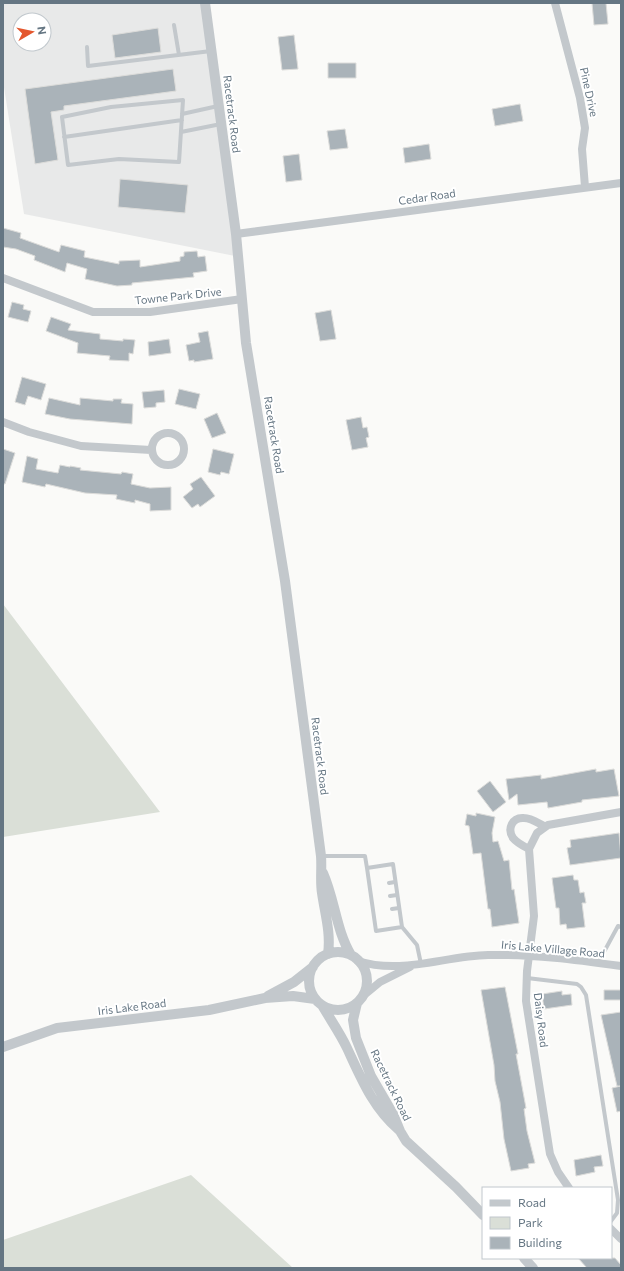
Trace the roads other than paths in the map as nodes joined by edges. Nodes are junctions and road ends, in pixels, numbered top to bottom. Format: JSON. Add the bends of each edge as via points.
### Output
{"nodes":[{"id":1,"x":205,"y":3,"type":"edge"},
{"id":2,"x":555,"y":3,"type":"edge"},
{"id":3,"x":174,"y":25,"type":"dead end"},
{"id":4,"x":87,"y":47,"type":"dead end"},
{"id":5,"x":211,"y":51,"type":"junction"},
{"id":6,"x":178,"y":55,"type":"junction"},
{"id":7,"x":219,"y":106,"type":"junction"},
{"id":8,"x":182,"y":114,"type":"junction"},
{"id":9,"x":182,"y":120,"type":"junction"},
{"id":10,"x":221,"y":124,"type":"junction"},
{"id":11,"x":181,"y":132,"type":"junction"},
{"id":12,"x":64,"y":137,"type":"junction"},
{"id":13,"x":621,"y":183,"type":"edge"},
{"id":14,"x":585,"y":187,"type":"junction"},
{"id":15,"x":236,"y":234,"type":"junction"},
{"id":16,"x":3,"y":278,"type":"edge"},
{"id":17,"x":242,"y":299,"type":"junction"},
{"id":18,"x":3,"y":422,"type":"edge"},
{"id":19,"x":151,"y":450,"type":"junction"},
{"id":20,"x":621,"y":812,"type":"edge"},
{"id":21,"x":544,"y":826,"type":"junction"},
{"id":22,"x":529,"y":849,"type":"junction"},
{"id":23,"x":321,"y":856,"type":"junction"},
{"id":24,"x":367,"y":868,"type":"junction"},
{"id":25,"x":323,"y":871,"type":"junction"},
{"id":26,"x":395,"y":882,"type":"junction"},
{"id":27,"x":388,"y":883,"type":"dead end"},
{"id":28,"x":376,"y":885,"type":"dead end"},
{"id":29,"x":370,"y":886,"type":"junction"},
{"id":30,"x":397,"y":895,"type":"junction"},
{"id":31,"x":390,"y":896,"type":"dead end"},
{"id":32,"x":378,"y":898,"type":"dead end"},
{"id":33,"x":372,"y":899,"type":"junction"},
{"id":34,"x":399,"y":908,"type":"junction"},
{"id":35,"x":392,"y":909,"type":"dead end"},
{"id":36,"x":380,"y":911,"type":"dead end"},
{"id":37,"x":373,"y":912,"type":"junction"},
{"id":38,"x":402,"y":927,"type":"junction"},
{"id":39,"x":621,"y":927,"type":"edge"},
{"id":40,"x":328,"y":954,"type":"junction"},
{"id":41,"x":530,"y":956,"type":"junction"},
{"id":42,"x":354,"y":958,"type":"junction"},
{"id":43,"x":598,"y":963,"type":"junction"},
{"id":44,"x":421,"y":964,"type":"junction"},
{"id":45,"x":412,"y":966,"type":"junction"},
{"id":46,"x":621,"y":966,"type":"edge"},
{"id":47,"x":313,"y":967,"type":"junction"},
{"id":48,"x":526,"y":978,"type":"junction"},
{"id":49,"x":265,"y":998,"type":"junction"},
{"id":50,"x":360,"y":1000,"type":"junction"},
{"id":51,"x":319,"y":1002,"type":"junction"},
{"id":52,"x":3,"y":1047,"type":"edge"},
{"id":53,"x":400,"y":1131,"type":"junction"},
{"id":54,"x":568,"y":1187,"type":"edge"},
{"id":55,"x":482,"y":1214,"type":"edge"},
{"id":56,"x":612,"y":1220,"type":"edge"},
{"id":57,"x":612,"y":1230,"type":"edge"},
{"id":58,"x":621,"y":1239,"type":"edge"},
{"id":59,"x":525,"y":1259,"type":"edge"},
{"id":60,"x":533,"y":1268,"type":"edge"}],
"edges":[{"from":1,"to":5,"type":"street","name":"Racetrack Road"},
{"from":2,"to":14,"type":"street","name":"Pine Drive","via":[[580,98],[585,128],[582,149]]},
{"from":3,"to":6,"type":"lane"},
{"from":4,"to":6,"type":"lane","via":[[88,66]]},
{"from":5,"to":6,"type":"lane"},
{"from":5,"to":7,"type":"street","name":"Racetrack Road"},
{"from":7,"to":8,"type":"lane"},
{"from":7,"to":10,"type":"street","name":"Racetrack Road"},
{"from":8,"to":9,"type":"lane"},
{"from":8,"to":12,"type":"lane","via":[[183,100],[111,107],[62,117]]},
{"from":9,"to":11,"type":"lane"},
{"from":9,"to":12,"type":"lane"},
{"from":10,"to":11,"type":"lane"},
{"from":10,"to":15,"type":"street","name":"Racetrack Road"},
{"from":11,"to":12,"type":"lane","via":[[179,162],[119,159],[68,165]]},
{"from":13,"to":14,"type":"street","name":"Cedar Road"},
{"from":14,"to":15,"type":"street","name":"Cedar Road"},
{"from":15,"to":17,"type":"street","name":"Racetrack Road"},
{"from":16,"to":17,"type":"street","name":"Towne Park Drive","via":[[93,312],[150,312]]},
{"from":17,"to":23,"type":"street","name":"Racetrack Road","via":[[246,343],[285,581]]},
{"from":18,"to":19,"type":"street","via":[[81,446]]},
{"from":19,"to":19,"type":"street","via":[[159,463],[169,465],[182,457],[184,448],[179,437],[170,432],[155,439]]},
{"from":20,"to":21,"type":"street"},
{"from":21,"to":22,"type":"street"},
{"from":21,"to":22,"type":"street","via":[[525,818],[512,823],[510,831],[513,838]]},
{"from":22,"to":41,"type":"street","name":"Daisy Road","via":[[534,905]]},
{"from":23,"to":24,"type":"lane","via":[[365,856]]},
{"from":23,"to":25,"type":"street","name":"Racetrack Road"},
{"from":24,"to":26,"type":"lane","via":[[393,864]]},
{"from":24,"to":29,"type":"lane"},
{"from":25,"to":40,"type":"street","name":"Racetrack Road","via":[[322,891],[330,938]]},
{"from":25,"to":42,"type":"street","name":"Racetrack Road","via":[[331,890],[339,930]]},
{"from":26,"to":27,"type":"lane"},
{"from":26,"to":30,"type":"lane"},
{"from":28,"to":29,"type":"lane"},
{"from":29,"to":33,"type":"lane"},
{"from":30,"to":31,"type":"lane"},
{"from":30,"to":34,"type":"lane"},
{"from":32,"to":33,"type":"lane"},
{"from":33,"to":37,"type":"lane"},
{"from":34,"to":35,"type":"lane"},
{"from":34,"to":38,"type":"lane"},
{"from":36,"to":37,"type":"lane"},
{"from":37,"to":38,"type":"lane","via":[[376,931]]},
{"from":38,"to":44,"type":"lane","via":[[417,945]]},
{"from":39,"to":43,"type":"lane","via":[[618,926]]},
{"from":40,"to":42,"type":"street","via":[[343,953]]},
{"from":40,"to":47,"type":"street"},
{"from":41,"to":43,"type":"street","name":"Iris Lake Village Road"},
{"from":41,"to":44,"type":"street","name":"Iris Lake Village Road","via":[[455,957]]},
{"from":41,"to":48,"type":"street","name":"Daisy Road"},
{"from":42,"to":45,"type":"street","name":"Iris Lake Village Road","via":[[373,966]]},
{"from":42,"to":50,"type":"street","via":[[364,969],[367,978]]},
{"from":43,"to":46,"type":"street","name":"Iris Lake Village Road"},
{"from":44,"to":45,"type":"street","name":"Iris Lake Village Road"},
{"from":45,"to":50,"type":"street","name":"Iris Lake Village Road","via":[[380,982]]},
{"from":47,"to":49,"type":"street","name":"Iris Lake Road","via":[[294,982]]},
{"from":47,"to":51,"type":"street","via":[[310,983]]},
{"from":48,"to":54,"type":"street","name":"Daisy Road","via":[[528,1018],[549,1147],[558,1172]]},
{"from":48,"to":56,"type":"lane","via":[[577,984],[586,996],[618,1200],[617,1213]]},
{"from":49,"to":51,"type":"street","name":"Iris Lake Road","via":[[293,996]]},
{"from":49,"to":52,"type":"street","name":"Iris Lake Road","via":[[209,1010],[57,1028]]},
{"from":50,"to":51,"type":"street","via":[[349,1008],[340,1010],[331,1009]]},
{"from":50,"to":53,"type":"street","name":"Racetrack Road","via":[[353,1020],[356,1038],[371,1076]]},
{"from":51,"to":53,"type":"street","name":"Racetrack Road","via":[[346,1046],[376,1105],[387,1120]]},
{"from":53,"to":55,"type":"street","name":"Racetrack Road","via":[[406,1141]]},
{"from":57,"to":58,"type":"street"},
{"from":59,"to":60,"type":"street"}]}
